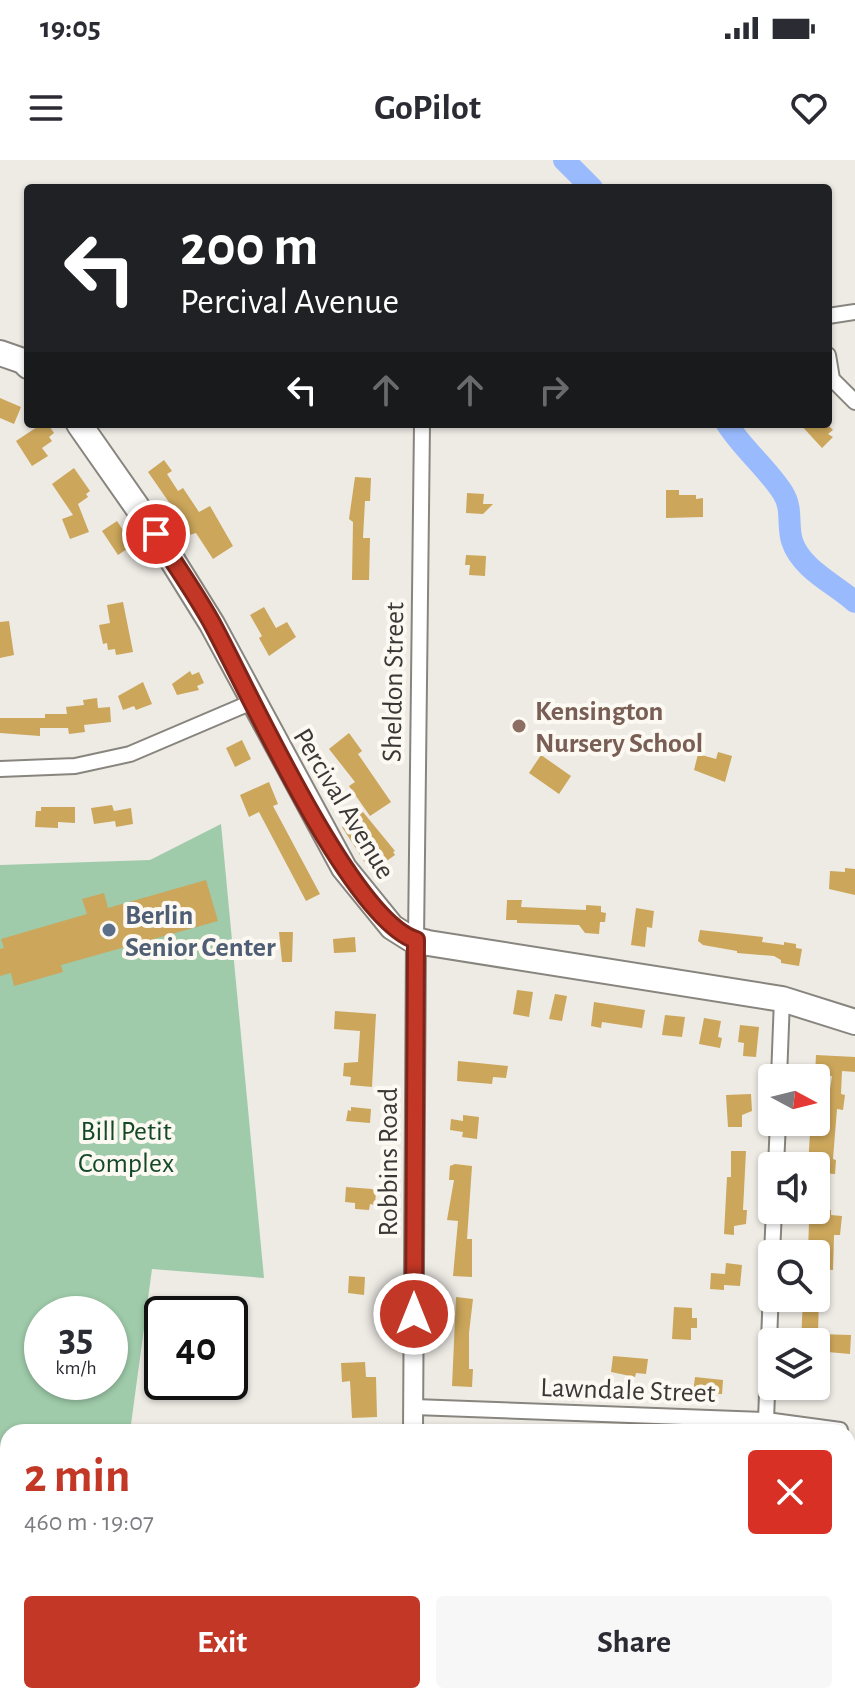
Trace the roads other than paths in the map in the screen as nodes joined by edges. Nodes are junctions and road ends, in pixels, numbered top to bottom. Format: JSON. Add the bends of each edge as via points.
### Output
{"nodes":[{"id":1,"x":855,"y":312,"type":"edge"},
{"id":2,"x":832,"y":315,"type":"edge"},
{"id":3,"x":0,"y":353,"type":"edge"},
{"id":4,"x":24,"y":362,"type":"edge"},
{"id":5,"x":832,"y":379,"type":"edge"},
{"id":6,"x":855,"y":402,"type":"edge"},
{"id":7,"x":82,"y":428,"type":"edge"},
{"id":8,"x":422,"y":428,"type":"edge"},
{"id":9,"x":252,"y":702,"type":"junction"},
{"id":10,"x":0,"y":769,"type":"edge"},
{"id":11,"x":416,"y":940,"type":"junction"},
{"id":12,"x":782,"y":999,"type":"junction"},
{"id":13,"x":855,"y":1022,"type":"edge"},
{"id":14,"x":780,"y":1064,"type":"edge"},
{"id":15,"x":770,"y":1312,"type":"edge"},
{"id":16,"x":414,"y":1407,"type":"junction"},
{"id":17,"x":766,"y":1420,"type":"junction"},
{"id":18,"x":413,"y":1424,"type":"edge"},
{"id":19,"x":796,"y":1424,"type":"edge"}],
"edges":[{"from":1,"to":2,"type":"street"},
{"from":3,"to":4,"type":"main road"},
{"from":5,"to":6,"type":"street"},
{"from":7,"to":9,"type":"main road","name":"Percival Avenue","via":[[188,585]]},
{"from":8,"to":11,"type":"street","name":"Sheldon Street"},
{"from":9,"to":10,"type":"street","via":[[130,754],[75,766]]},
{"from":9,"to":11,"type":"main road","name":"Percival Avenue","via":[[344,868],[386,921]]},
{"from":11,"to":12,"type":"main road","name":"Percival Avenue"},
{"from":11,"to":16,"type":"street","name":"Robbins Road"},
{"from":12,"to":13,"type":"main road","name":"Percival Avenue"},
{"from":12,"to":14,"type":"street"},
{"from":15,"to":17,"type":"street"},
{"from":16,"to":17,"type":"street","name":"Lawndale Street"},
{"from":16,"to":18,"type":"street","name":"Robbins Road"},
{"from":17,"to":19,"type":"street","name":"Lawndale Street"}]}
